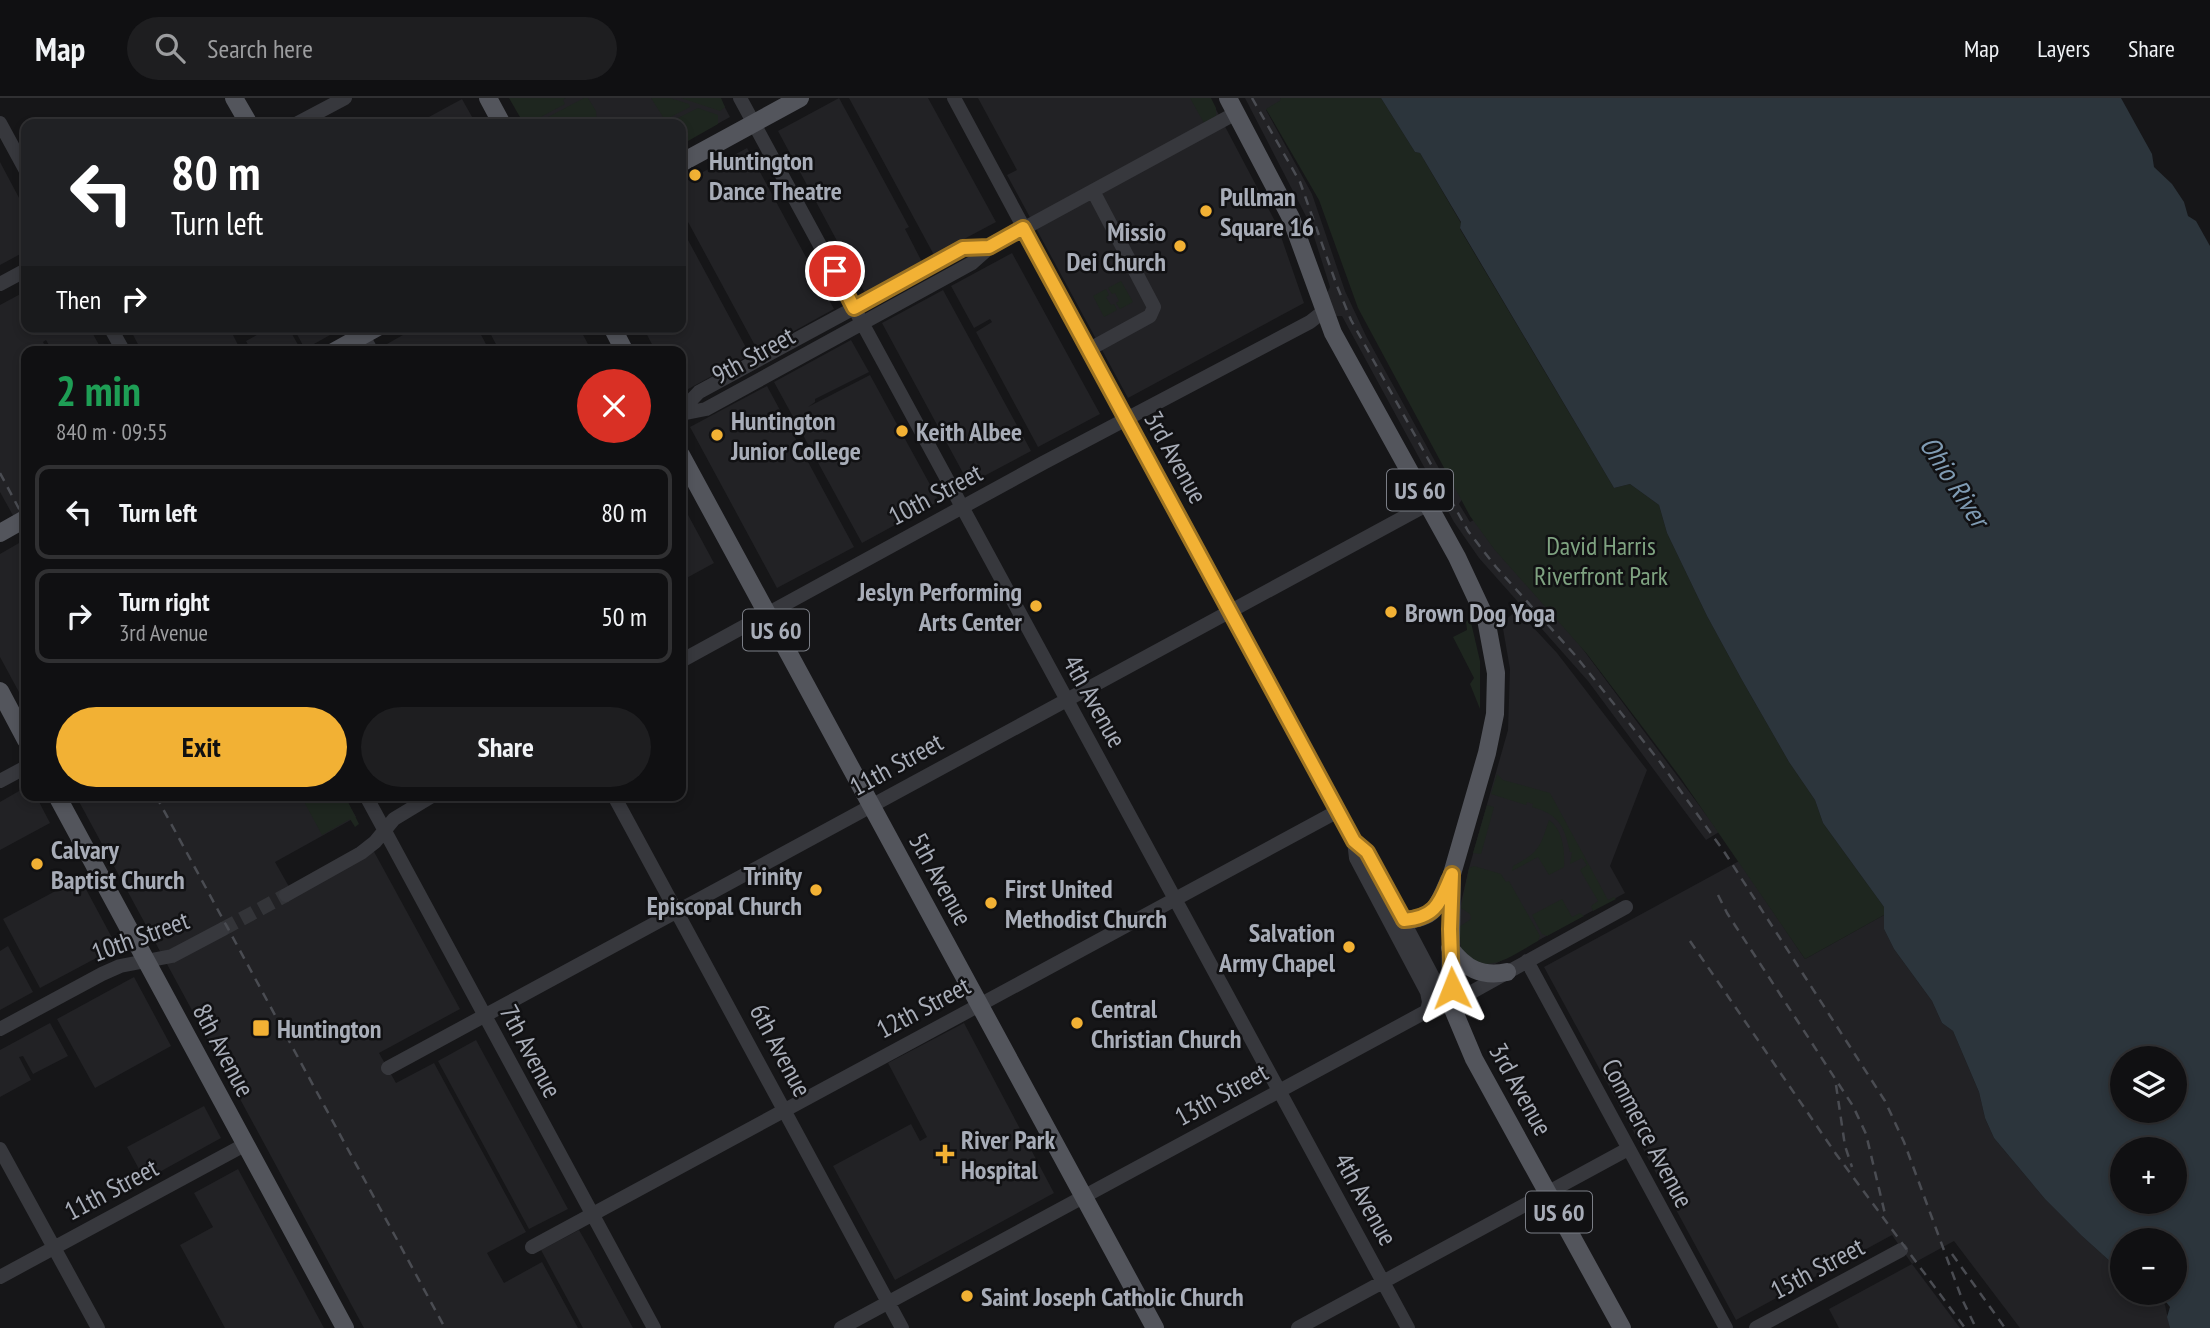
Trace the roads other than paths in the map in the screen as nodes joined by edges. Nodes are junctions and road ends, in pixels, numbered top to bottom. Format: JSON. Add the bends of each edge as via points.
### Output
{"nodes":[{"id":1,"x":234,"y":98,"type":"edge"},
{"id":2,"x":345,"y":98,"type":"edge"},
{"id":3,"x":488,"y":98,"type":"edge"},
{"id":4,"x":740,"y":98,"type":"edge"},
{"id":5,"x":800,"y":98,"type":"edge"},
{"id":6,"x":954,"y":98,"type":"edge"},
{"id":7,"x":1232,"y":106,"type":"edge"},
{"id":8,"x":246,"y":119,"type":"edge"},
{"id":9,"x":305,"y":119,"type":"edge"},
{"id":10,"x":499,"y":119,"type":"edge"},
{"id":11,"x":0,"y":123,"type":"edge"},
{"id":12,"x":754,"y":123,"type":"junction"},
{"id":13,"x":686,"y":160,"type":"edge"},
{"id":14,"x":21,"y":162,"type":"edge"},
{"id":15,"x":1093,"y":191,"type":"junction"},
{"id":16,"x":1023,"y":228,"type":"junction"},
{"id":17,"x":989,"y":247,"type":"junction"},
{"id":18,"x":21,"y":273,"type":"edge"},
{"id":19,"x":0,"y":284,"type":"edge"},
{"id":20,"x":854,"y":308,"type":"junction"},
{"id":21,"x":1324,"y":311,"type":"junction"},
{"id":22,"x":863,"y":323,"type":"junction"},
{"id":23,"x":368,"y":335,"type":"edge"},
{"id":24,"x":345,"y":346,"type":"edge"},
{"id":25,"x":1088,"y":350,"type":"junction"},
{"id":26,"x":686,"y":406,"type":"edge"},
{"id":27,"x":686,"y":411,"type":"edge"},
{"id":28,"x":1126,"y":420,"type":"junction"},
{"id":29,"x":686,"y":464,"type":"edge"},
{"id":30,"x":1428,"y":504,"type":"junction"},
{"id":31,"x":962,"y":508,"type":"junction"},
{"id":32,"x":21,"y":521,"type":"edge"},
{"id":33,"x":0,"y":533,"type":"edge"},
{"id":34,"x":1229,"y":610,"type":"junction"},
{"id":35,"x":767,"y":615,"type":"junction"},
{"id":36,"x":686,"y":658,"type":"edge"},
{"id":37,"x":0,"y":691,"type":"edge"},
{"id":38,"x":1066,"y":699,"type":"junction"},
{"id":39,"x":21,"y":731,"type":"edge"},
{"id":40,"x":21,"y":770,"type":"edge"},
{"id":41,"x":0,"y":781,"type":"edge"},
{"id":42,"x":60,"y":801,"type":"edge"},
{"id":43,"x":369,"y":801,"type":"edge"},
{"id":44,"x":423,"y":801,"type":"edge"},
{"id":45,"x":617,"y":801,"type":"edge"},
{"id":46,"x":871,"y":806,"type":"junction"},
{"id":47,"x":1338,"y":811,"type":"junction"},
{"id":48,"x":384,"y":830,"type":"junction"},
{"id":49,"x":1354,"y":841,"type":"junction"},
{"id":50,"x":1452,"y":874,"type":"junction"},
{"id":51,"x":286,"y":895,"type":"tunnel mouth"},
{"id":52,"x":1175,"y":899,"type":"junction"},
{"id":53,"x":1626,"y":907,"type":"dead end"},
{"id":54,"x":676,"y":911,"type":"junction"},
{"id":55,"x":1404,"y":920,"type":"junction"},
{"id":56,"x":223,"y":929,"type":"tunnel mouth"},
{"id":57,"x":1450,"y":948,"type":"junction"},
{"id":58,"x":146,"y":961,"type":"junction"},
{"id":59,"x":1528,"y":961,"type":"junction"},
{"id":60,"x":1507,"y":972,"type":"junction"},
{"id":61,"x":1450,"y":1002,"type":"junction"},
{"id":62,"x":979,"y":1004,"type":"junction"},
{"id":63,"x":1427,"y":1011,"type":"junction"},
{"id":64,"x":484,"y":1015,"type":"junction"},
{"id":65,"x":0,"y":1029,"type":"edge"},
{"id":66,"x":388,"y":1068,"type":"dead end"},
{"id":67,"x":1279,"y":1091,"type":"junction"},
{"id":68,"x":784,"y":1111,"type":"junction"},
{"id":69,"x":246,"y":1144,"type":"junction"},
{"id":70,"x":0,"y":1149,"type":"edge"},
{"id":71,"x":1628,"y":1149,"type":"junction"},
{"id":72,"x":1548,"y":1193,"type":"junction"},
{"id":73,"x":1084,"y":1197,"type":"junction"},
{"id":74,"x":592,"y":1215,"type":"junction"},
{"id":75,"x":532,"y":1247,"type":"dead end"},
{"id":76,"x":54,"y":1248,"type":"junction"},
{"id":77,"x":1901,"y":1250,"type":"dead end"},
{"id":78,"x":0,"y":1277,"type":"edge"},
{"id":79,"x":1383,"y":1282,"type":"junction"},
{"id":80,"x":888,"y":1302,"type":"junction"},
{"id":81,"x":98,"y":1328,"type":"edge"},
{"id":82,"x":345,"y":1328,"type":"edge"},
{"id":83,"x":654,"y":1328,"type":"edge"},
{"id":84,"x":841,"y":1328,"type":"edge"},
{"id":85,"x":902,"y":1328,"type":"edge"},
{"id":86,"x":1155,"y":1328,"type":"edge"},
{"id":87,"x":1298,"y":1328,"type":"edge"},
{"id":88,"x":1408,"y":1328,"type":"edge"},
{"id":89,"x":1622,"y":1328,"type":"edge"},
{"id":90,"x":1726,"y":1328,"type":"edge"},
{"id":91,"x":1756,"y":1328,"type":"edge"}],
"edges":[{"from":1,"to":8,"type":"main road"},
{"from":2,"to":9,"type":"street"},
{"from":3,"to":10,"type":"main road"},
{"from":4,"to":12,"type":"street","name":"4th Avenue"},
{"from":5,"to":12,"type":"main road"},
{"from":6,"to":16,"type":"street","name":"3rd Avenue"},
{"from":7,"to":15,"type":"street","name":"9th Street"},
{"from":7,"to":21,"type":"main road","number":"US 60","via":[[1291,218]]},
{"from":11,"to":14,"type":"street"},
{"from":12,"to":13,"type":"main road"},
{"from":12,"to":20,"type":"street","name":"4th Avenue"},
{"from":15,"to":16,"type":"street","name":"9th Street"},
{"from":15,"to":25,"type":"street","via":[[1154,307],[1150,316]]},
{"from":16,"to":17,"type":"street","name":"9th Street"},
{"from":16,"to":25,"type":"street","name":"3rd Avenue"},
{"from":17,"to":20,"type":"street","name":"9th Street","via":[[963,248]]},
{"from":17,"to":22,"type":"street","name":"9th Street","via":[[972,264]]},
{"from":18,"to":19,"type":"street"},
{"from":20,"to":22,"type":"street","name":"4th Avenue"},
{"from":20,"to":26,"type":"street","name":"9th Street","via":[[699,392]]},
{"from":21,"to":28,"type":"street","name":"10th Street"},
{"from":21,"to":30,"type":"main road","number":"US 60"},
{"from":22,"to":27,"type":"street","name":"9th Street","via":[[706,409]]},
{"from":22,"to":31,"type":"street","name":"4th Avenue"},
{"from":23,"to":24,"type":"main road"},
{"from":25,"to":28,"type":"street","name":"3rd Avenue"},
{"from":28,"to":31,"type":"street","name":"10th Street"},
{"from":28,"to":34,"type":"street","name":"3rd Avenue"},
{"from":29,"to":35,"type":"main road","name":"5th Avenue","number":"US 60"},
{"from":30,"to":34,"type":"street","name":"11th Street"},
{"from":30,"to":50,"type":"main road","number":"US 60","via":[[1483,610],[1496,673],[1490,739]]},
{"from":31,"to":35,"type":"street","name":"10th Street"},
{"from":31,"to":38,"type":"street","name":"4th Avenue"},
{"from":32,"to":33,"type":"main road"},
{"from":34,"to":38,"type":"street","name":"11th Street"},
{"from":34,"to":47,"type":"street","name":"3rd Avenue"},
{"from":35,"to":36,"type":"street","name":"10th Street"},
{"from":35,"to":46,"type":"main road","name":"5th Avenue","number":"US 60"},
{"from":37,"to":39,"type":"main road"},
{"from":38,"to":46,"type":"street","name":"11th Street"},
{"from":38,"to":52,"type":"street","name":"4th Avenue"},
{"from":40,"to":41,"type":"street"},
{"from":42,"to":58,"type":"main road","name":"8th Avenue"},
{"from":43,"to":48,"type":"street","name":"7th Avenue"},
{"from":44,"to":48,"type":"street"},
{"from":45,"to":54,"type":"street","name":"6th Avenue"},
{"from":46,"to":54,"type":"street","name":"11th Street"},
{"from":46,"to":62,"type":"main road","name":"5th Avenue","number":"US 60"},
{"from":47,"to":49,"type":"street","name":"3rd Avenue"},
{"from":47,"to":52,"type":"street","name":"12th Street"},
{"from":48,"to":51,"type":"street","via":[[361,853]]},
{"from":48,"to":64,"type":"street","name":"7th Avenue"},
{"from":49,"to":55,"type":"street","name":"3rd Avenue","via":[[1367,852]]},
{"from":49,"to":63,"type":"street","name":"3rd Avenue","via":[[1356,858],[1427,992]]},
{"from":50,"to":55,"type":"main road","via":[[1435,909]]},
{"from":50,"to":57,"type":"main road","number":"US 60"},
{"from":52,"to":62,"type":"street","name":"12th Street"},
{"from":52,"to":67,"type":"street","name":"4th Avenue"},
{"from":53,"to":59,"type":"street","name":"13th Street"},
{"from":54,"to":64,"type":"street","name":"11th Street"},
{"from":54,"to":68,"type":"street","name":"6th Avenue"},
{"from":55,"to":61,"type":"street","name":"3rd Avenue"},
{"from":56,"to":58,"type":"street","name":"10th Street","via":[[180,953]]},
{"from":57,"to":60,"type":"main road","via":[[1473,970]]},
{"from":57,"to":61,"type":"main road","number":"US 60"},
{"from":58,"to":65,"type":"street","name":"10th Street","via":[[102,974]]},
{"from":58,"to":69,"type":"main road","name":"8th Avenue"},
{"from":59,"to":60,"type":"street","name":"13th Street"},
{"from":59,"to":71,"type":"street","name":"Commerce Avenue"},
{"from":60,"to":61,"type":"street","name":"13th Street"},
{"from":61,"to":63,"type":"street","name":"13th Street"},
{"from":61,"to":72,"type":"main road","name":"3rd Avenue","number":"US 60","via":[[1474,1059]]},
{"from":62,"to":68,"type":"street","name":"12th Street"},
{"from":62,"to":73,"type":"main road","name":"5th Avenue","number":"US 60"},
{"from":63,"to":67,"type":"street","name":"13th Street"},
{"from":64,"to":66,"type":"street","name":"11th Street"},
{"from":64,"to":74,"type":"street","name":"7th Avenue"},
{"from":67,"to":73,"type":"street","name":"13th Street"},
{"from":67,"to":79,"type":"street","name":"4th Avenue"},
{"from":68,"to":74,"type":"street","name":"12th Street"},
{"from":68,"to":80,"type":"street","name":"6th Avenue"},
{"from":69,"to":76,"type":"street","name":"11th Street"},
{"from":69,"to":82,"type":"main road","name":"8th Avenue"},
{"from":70,"to":76,"type":"street"},
{"from":71,"to":72,"type":"street"},
{"from":71,"to":90,"type":"street","name":"Commerce Avenue"},
{"from":72,"to":79,"type":"street"},
{"from":72,"to":89,"type":"main road","name":"3rd Avenue","number":"US 60"},
{"from":73,"to":80,"type":"street","name":"13th Street"},
{"from":73,"to":86,"type":"main road","name":"5th Avenue","number":"US 60"},
{"from":74,"to":75,"type":"street","name":"12th Street"},
{"from":74,"to":83,"type":"street","name":"7th Avenue"},
{"from":76,"to":78,"type":"street","name":"11th Street"},
{"from":76,"to":81,"type":"street"},
{"from":77,"to":91,"type":"street","name":"15th Street"},
{"from":79,"to":87,"type":"street"},
{"from":79,"to":88,"type":"street","name":"4th Avenue"},
{"from":80,"to":84,"type":"street","name":"13th Street"},
{"from":80,"to":85,"type":"street","name":"6th Avenue"}]}
